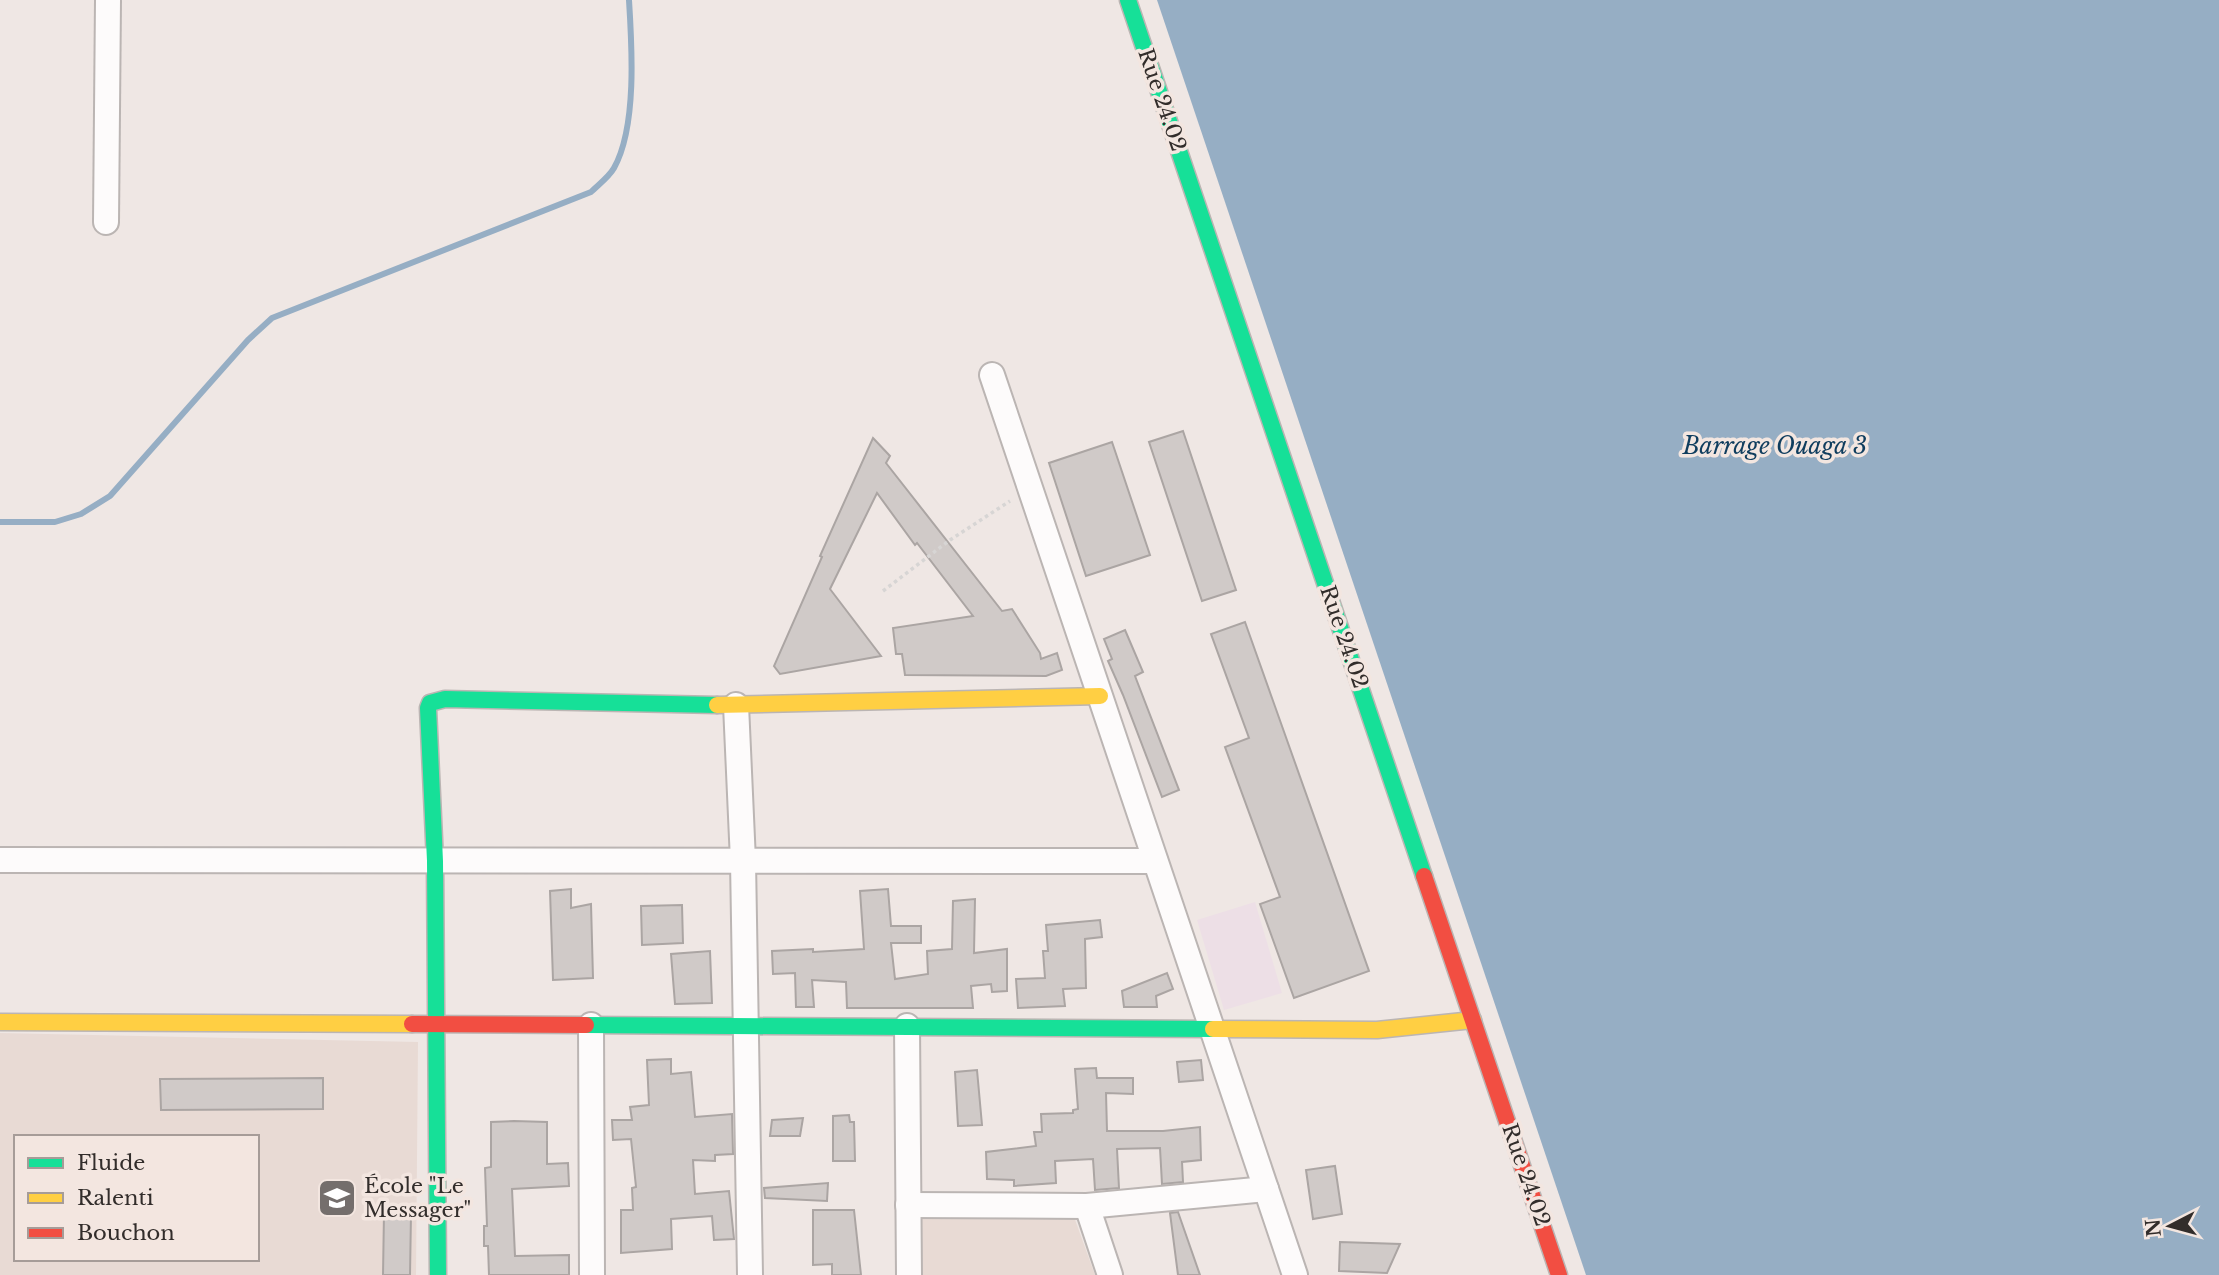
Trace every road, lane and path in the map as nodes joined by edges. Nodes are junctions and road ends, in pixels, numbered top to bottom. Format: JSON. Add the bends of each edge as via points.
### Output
{"nodes":[{"id":1,"x":108,"y":0,"type":"edge"},
{"id":2,"x":1128,"y":0,"type":"edge"},
{"id":3,"x":106,"y":222,"type":"dead end"},
{"id":4,"x":992,"y":375,"type":"dead end"},
{"id":5,"x":1031,"y":492,"type":"junction"},
{"id":6,"x":883,"y":591,"type":"dead end"},
{"id":7,"x":1100,"y":696,"type":"junction"},
{"id":8,"x":736,"y":705,"type":"junction"},
{"id":9,"x":0,"y":860,"type":"edge"},
{"id":10,"x":435,"y":861,"type":"junction"},
{"id":11,"x":743,"y":861,"type":"junction"},
{"id":12,"x":1156,"y":861,"type":"junction"},
{"id":13,"x":1474,"y":1020,"type":"junction"},
{"id":14,"x":0,"y":1022,"type":"edge"},
{"id":15,"x":436,"y":1024,"type":"junction"},
{"id":16,"x":591,"y":1025,"type":"junction"},
{"id":17,"x":746,"y":1026,"type":"junction"},
{"id":18,"x":907,"y":1026,"type":"junction"},
{"id":19,"x":1212,"y":1028,"type":"junction"},
{"id":20,"x":1266,"y":1189,"type":"junction"},
{"id":21,"x":908,"y":1205,"type":"junction"},
{"id":22,"x":1087,"y":1206,"type":"junction"},
{"id":23,"x":438,"y":1275,"type":"edge"},
{"id":24,"x":593,"y":1275,"type":"edge"},
{"id":25,"x":750,"y":1275,"type":"edge"},
{"id":26,"x":909,"y":1275,"type":"edge"},
{"id":27,"x":1110,"y":1275,"type":"edge"},
{"id":28,"x":1295,"y":1275,"type":"edge"},
{"id":29,"x":1559,"y":1275,"type":"edge"}],
"edges":[{"from":1,"to":3,"type":"street"},
{"from":2,"to":13,"type":"street","name":"Rue 24.02"},
{"from":4,"to":5,"type":"street"},
{"from":5,"to":6,"type":"path","via":[[950,540]]},
{"from":5,"to":7,"type":"street"},
{"from":7,"to":8,"type":"street"},
{"from":7,"to":12,"type":"street"},
{"from":8,"to":10,"type":"street","via":[[434,700],[428,708]]},
{"from":8,"to":11,"type":"street"},
{"from":9,"to":10,"type":"street"},
{"from":10,"to":11,"type":"street"},
{"from":10,"to":15,"type":"street"},
{"from":11,"to":12,"type":"street"},
{"from":11,"to":17,"type":"street"},
{"from":12,"to":19,"type":"street"},
{"from":13,"to":19,"type":"street","via":[[1377,1030]]},
{"from":13,"to":29,"type":"street","name":"Rue 24.02"},
{"from":14,"to":15,"type":"street"},
{"from":15,"to":16,"type":"street"},
{"from":15,"to":23,"type":"street"},
{"from":16,"to":17,"type":"street"},
{"from":16,"to":24,"type":"street"},
{"from":17,"to":18,"type":"street"},
{"from":17,"to":25,"type":"street"},
{"from":18,"to":19,"type":"street"},
{"from":18,"to":21,"type":"street"},
{"from":19,"to":20,"type":"street"},
{"from":20,"to":22,"type":"street"},
{"from":20,"to":28,"type":"street"},
{"from":21,"to":22,"type":"street"},
{"from":21,"to":26,"type":"street"},
{"from":22,"to":27,"type":"street"}]}
